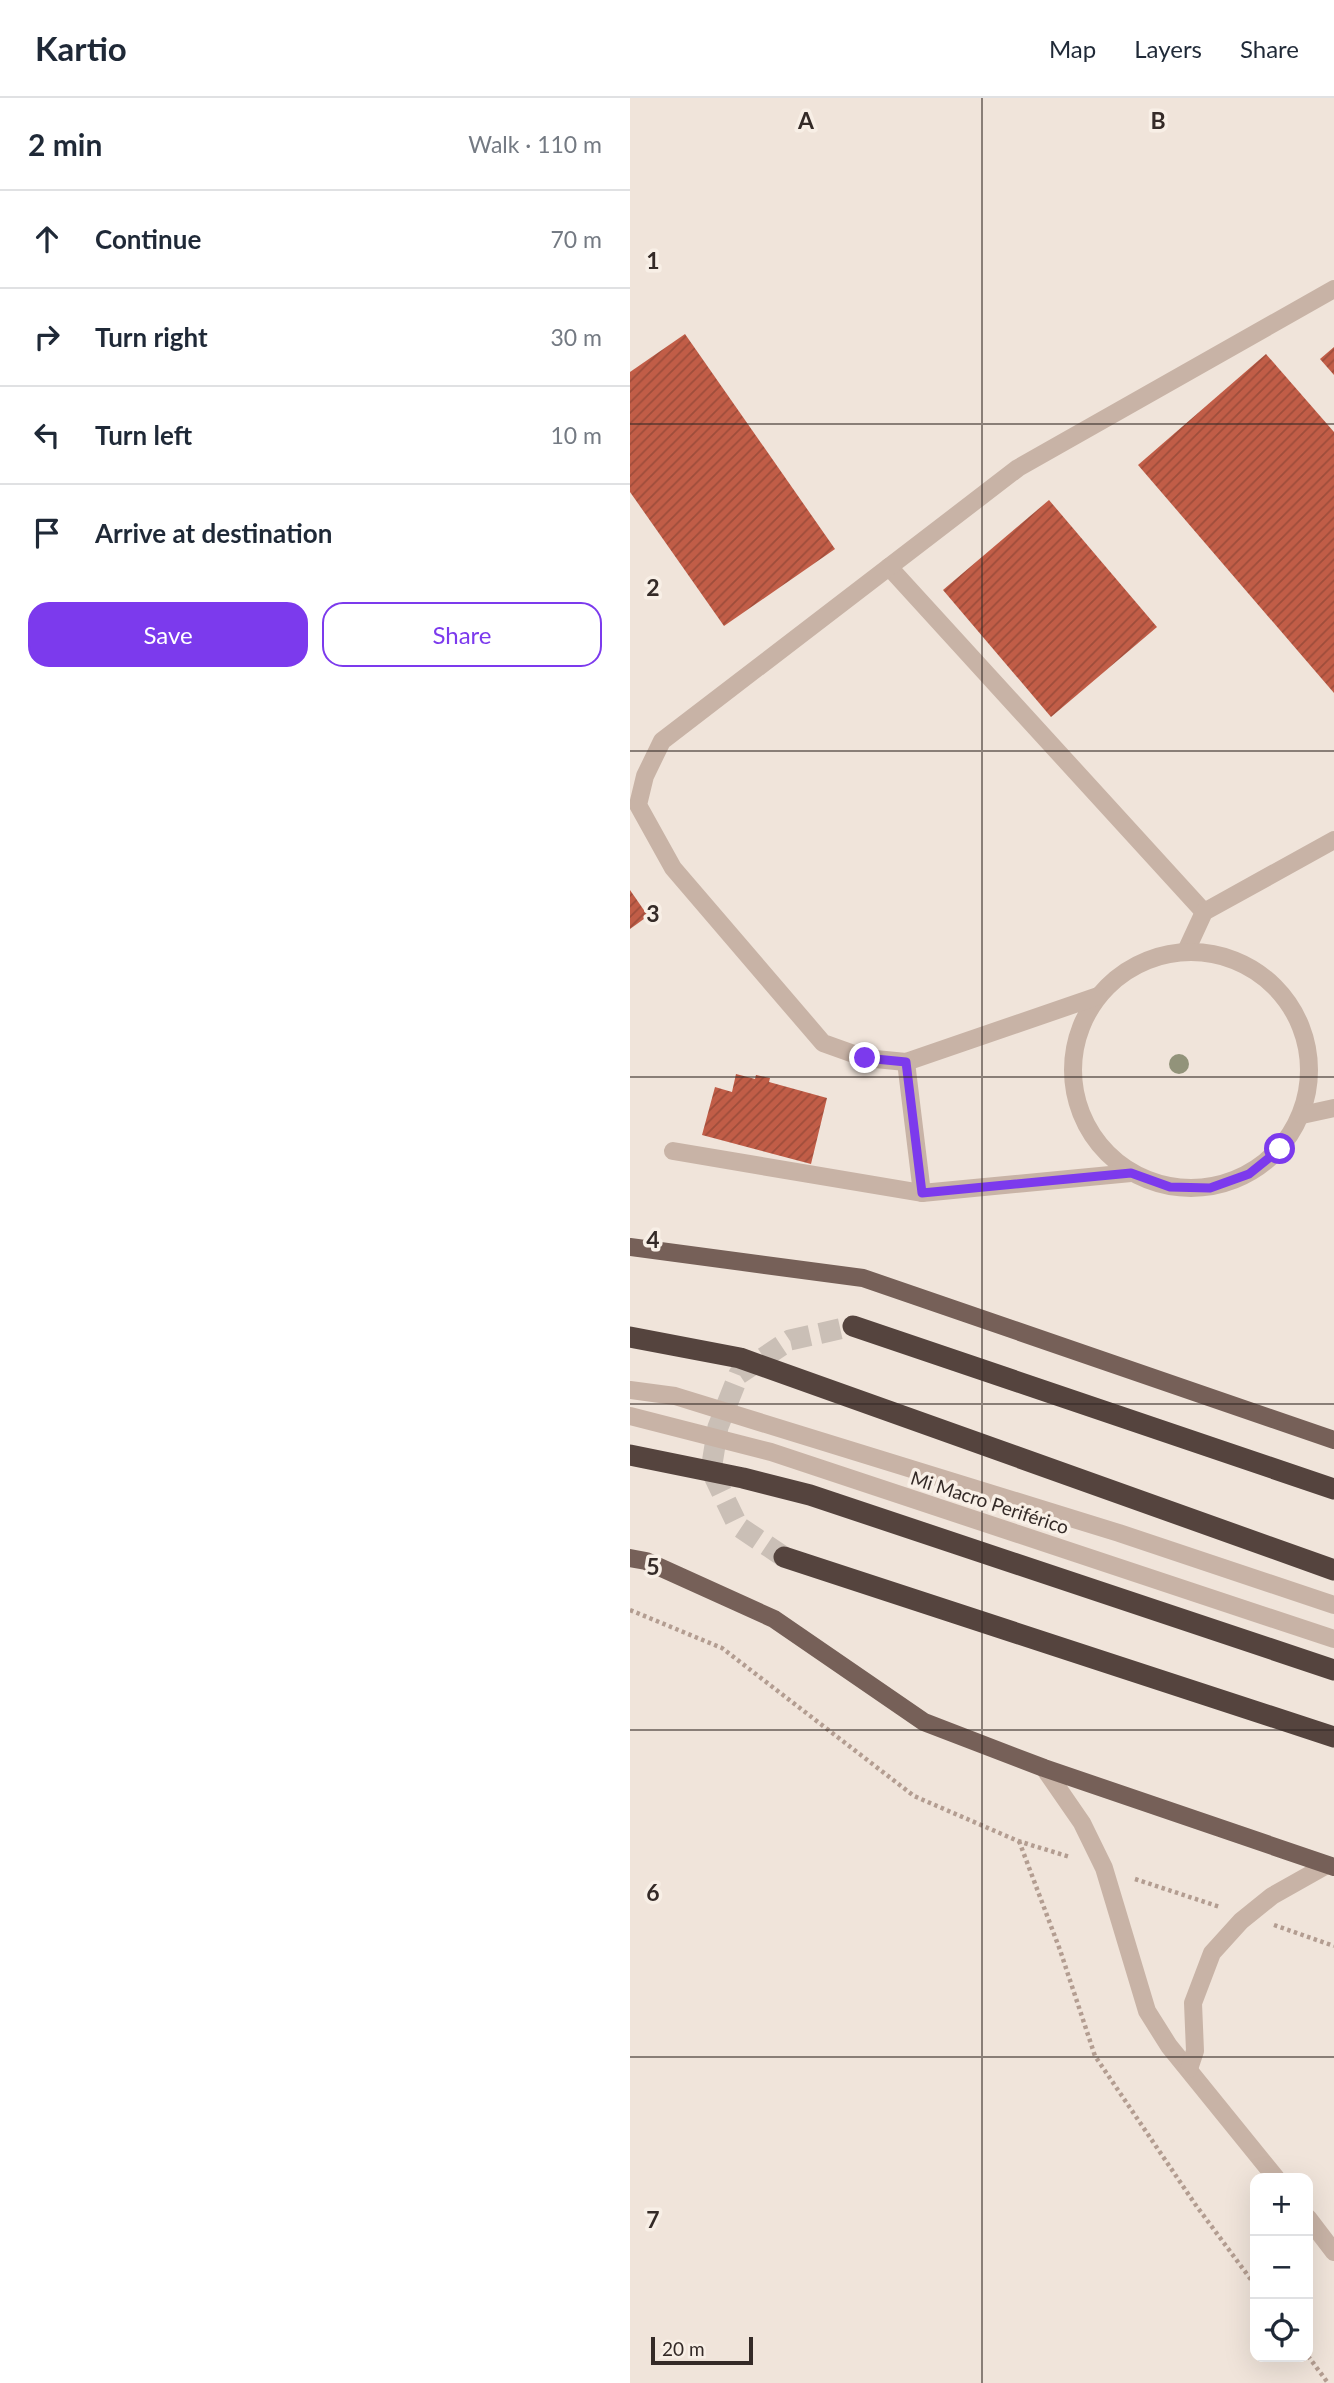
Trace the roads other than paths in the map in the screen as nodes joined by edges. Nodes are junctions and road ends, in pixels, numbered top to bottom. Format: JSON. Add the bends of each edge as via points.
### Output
{"nodes":[{"id":1,"x":1334,"y":289,"type":"edge"},
{"id":2,"x":889,"y":567,"type":"junction"},
{"id":3,"x":1334,"y":840,"type":"edge"},
{"id":4,"x":1204,"y":912,"type":"junction"},
{"id":5,"x":1186,"y":951,"type":"junction"},
{"id":6,"x":1097,"y":996,"type":"junction"},
{"id":7,"x":906,"y":1062,"type":"junction"},
{"id":8,"x":1334,"y":1108,"type":"edge"},
{"id":9,"x":1301,"y":1115,"type":"junction"},
{"id":10,"x":673,"y":1151,"type":"dead end"},
{"id":11,"x":1131,"y":1173,"type":"junction"},
{"id":12,"x":922,"y":1193,"type":"junction"},
{"id":13,"x":630,"y":1247,"type":"edge"},
{"id":14,"x":853,"y":1326,"type":"tunnel mouth"},
{"id":15,"x":630,"y":1337,"type":"edge"},
{"id":16,"x":630,"y":1390,"type":"edge"},
{"id":17,"x":630,"y":1416,"type":"edge"},
{"id":18,"x":1334,"y":1440,"type":"edge"},
{"id":19,"x":630,"y":1455,"type":"edge"},
{"id":20,"x":1334,"y":1489,"type":"edge"},
{"id":21,"x":784,"y":1557,"type":"tunnel mouth"},
{"id":22,"x":630,"y":1558,"type":"edge"},
{"id":23,"x":1334,"y":1570,"type":"edge"},
{"id":24,"x":1334,"y":1605,"type":"edge"},
{"id":25,"x":1334,"y":1639,"type":"edge"},
{"id":26,"x":1334,"y":1670,"type":"edge"},
{"id":27,"x":1334,"y":1737,"type":"edge"},
{"id":28,"x":1044,"y":1768,"type":"junction"},
{"id":29,"x":1331,"y":1866,"type":"edge"},
{"id":30,"x":1189,"y":2069,"type":"junction"},
{"id":31,"x":1272,"y":2173,"type":"edge"},
{"id":32,"x":1313,"y":2225,"type":"edge"},
{"id":33,"x":1334,"y":2252,"type":"edge"}],
"edges":[{"from":1,"to":2,"type":"street","via":[[1018,468]]},
{"from":2,"to":4,"type":"street"},
{"from":2,"to":7,"type":"street","via":[[662,741],[645,776],[638,805],[673,868],[823,1043],[865,1058]]},
{"from":3,"to":4,"type":"street"},
{"from":4,"to":5,"type":"street"},
{"from":5,"to":6,"type":"street","via":[[1153,957],[1122,973]]},
{"from":5,"to":9,"type":"street","via":[[1225,956],[1249,968],[1288,1002],[1305,1037],[1310,1076]]},
{"from":6,"to":7,"type":"street"},
{"from":6,"to":11,"type":"street","via":[[1078,1031],[1072,1071],[1080,1112],[1100,1147]]},
{"from":7,"to":12,"type":"street"},
{"from":8,"to":9,"type":"street"},
{"from":9,"to":11,"type":"street","via":[[1280,1149],[1249,1174],[1210,1188],[1170,1187]]},
{"from":10,"to":12,"type":"street"},
{"from":11,"to":12,"type":"street"},
{"from":13,"to":18,"type":"main road","via":[[863,1278]]},
{"from":14,"to":20,"type":"highway"},
{"from":15,"to":23,"type":"highway","via":[[740,1358]]},
{"from":16,"to":24,"type":"street","name":"Mi Macro Periférico","via":[[675,1396],[1119,1533]]},
{"from":17,"to":25,"type":"street","name":"Mi Macro Periférico","via":[[771,1452]]},
{"from":19,"to":26,"type":"highway","via":[[810,1495]]},
{"from":21,"to":27,"type":"highway"},
{"from":22,"to":28,"type":"main road","via":[[774,1619],[924,1722]]},
{"from":28,"to":29,"type":"main road"},
{"from":28,"to":30,"type":"street","via":[[1082,1823],[1104,1868],[1147,2011]]},
{"from":29,"to":30,"type":"street","via":[[1272,1896],[1212,1953],[1193,2003],[1195,2051]]},
{"from":30,"to":31,"type":"street"},
{"from":32,"to":33,"type":"street"}]}
